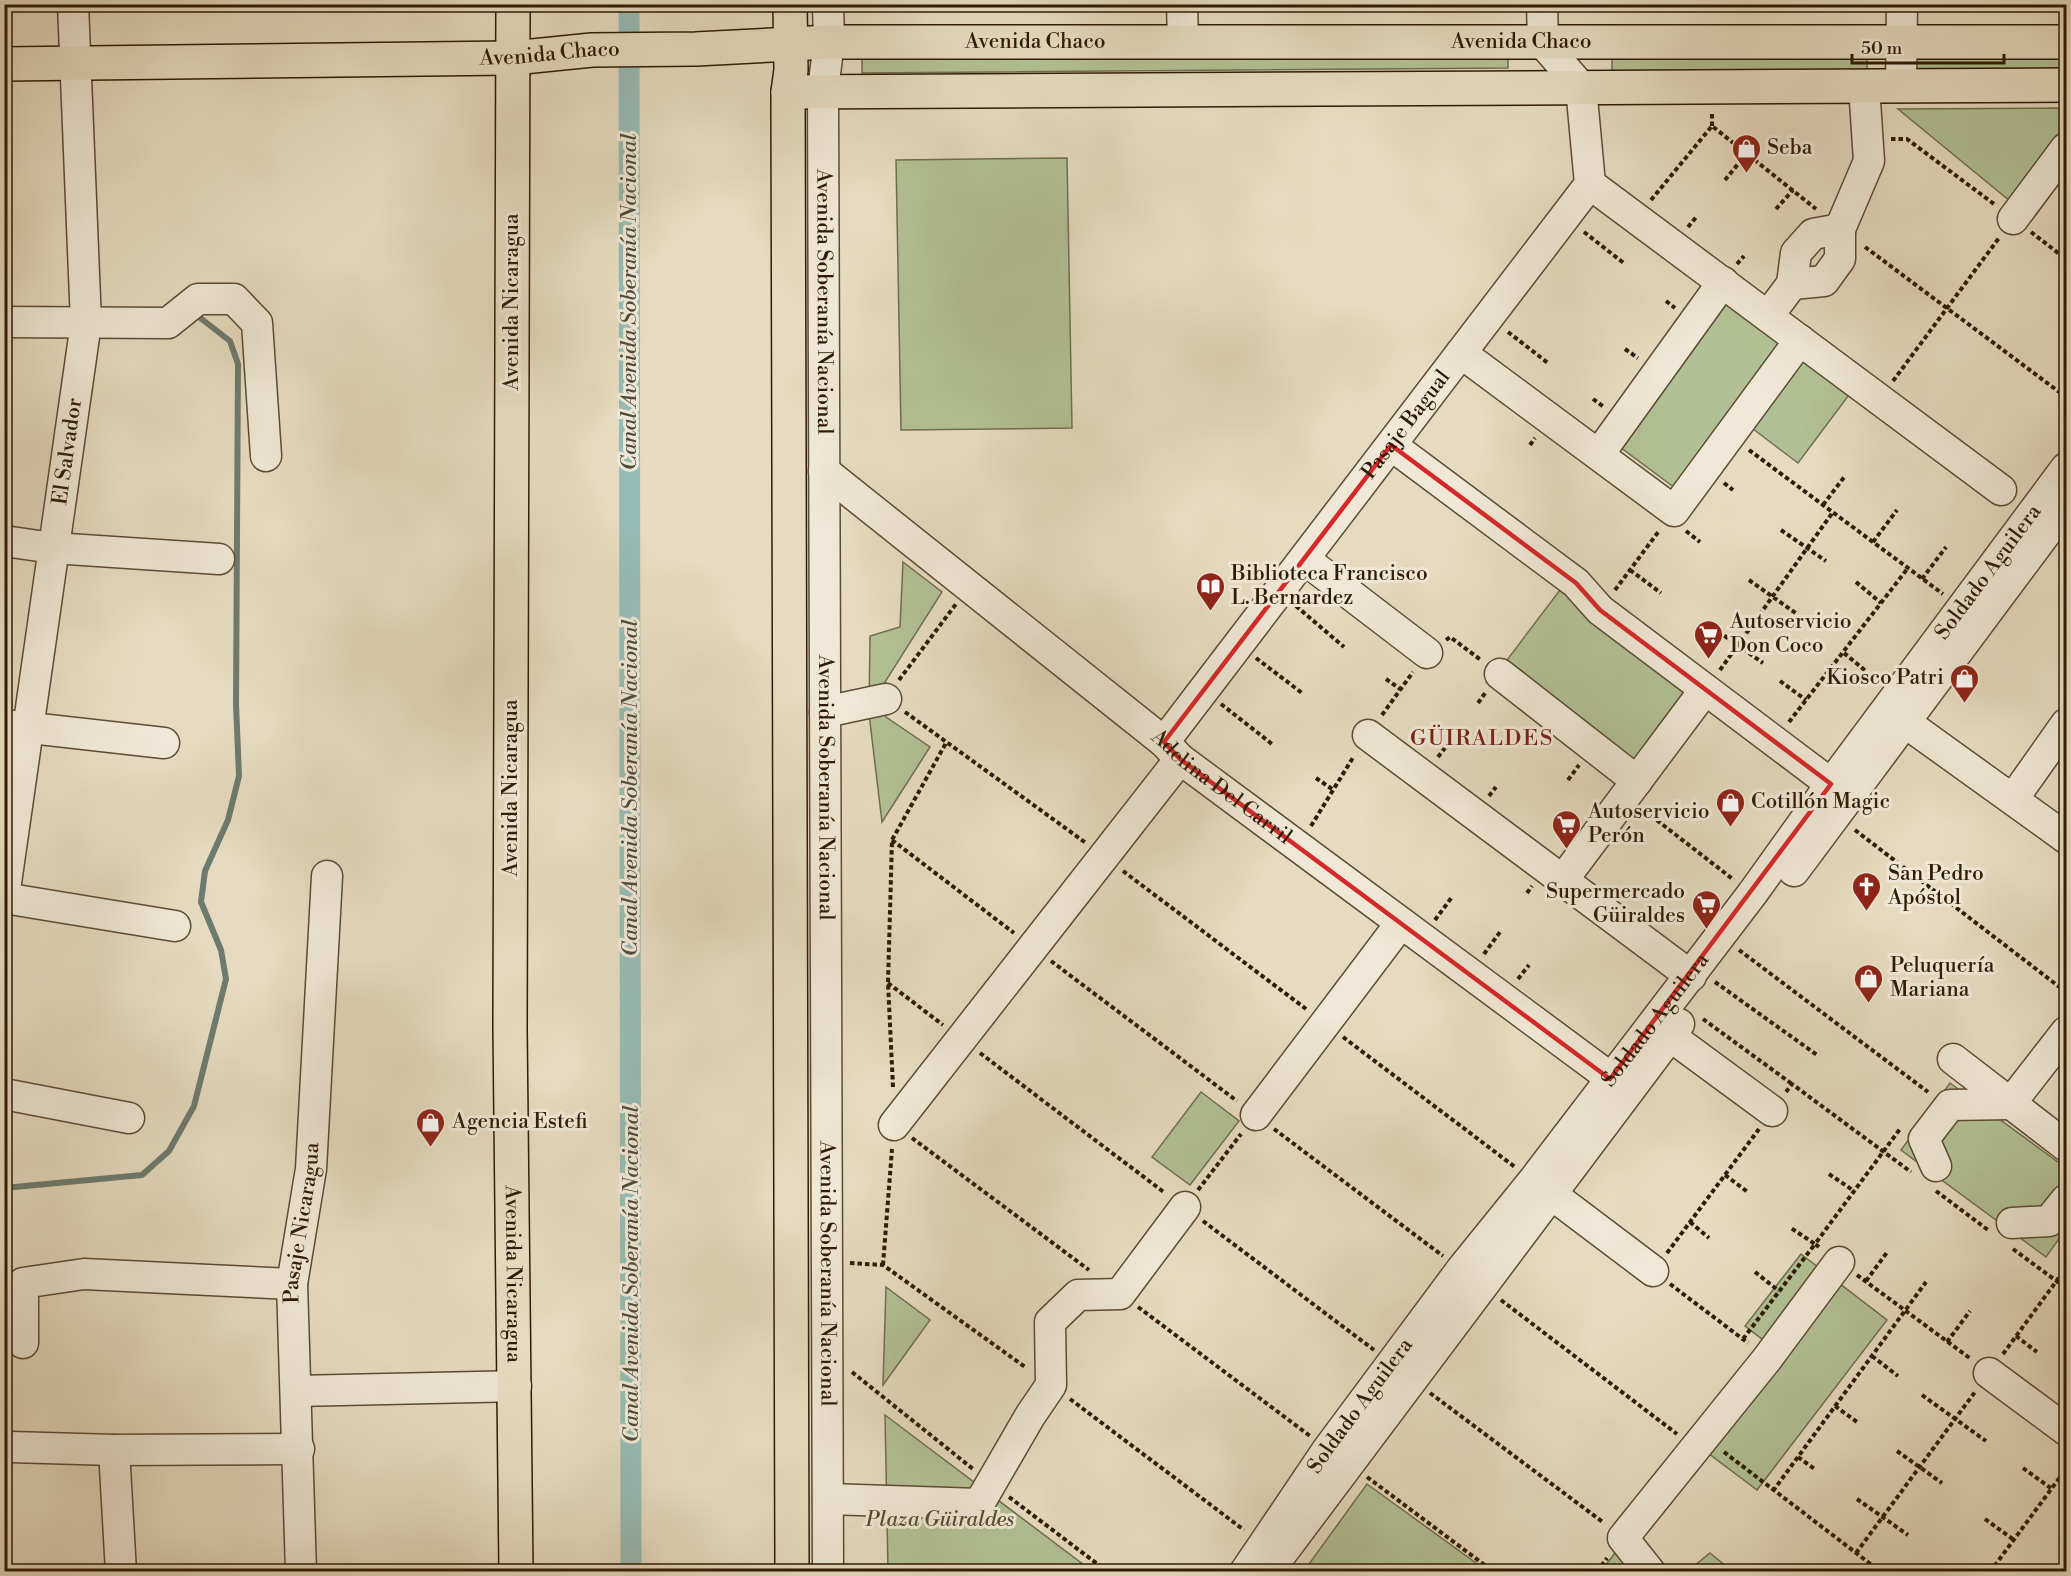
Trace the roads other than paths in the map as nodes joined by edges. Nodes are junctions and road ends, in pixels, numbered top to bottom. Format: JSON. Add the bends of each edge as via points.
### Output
{"nodes":[{"id":1,"x":73,"y":4,"type":"edge"},
{"id":2,"x":513,"y":4,"type":"edge"},
{"id":3,"x":790,"y":4,"type":"edge"},
{"id":4,"x":828,"y":4,"type":"edge"},
{"id":5,"x":1182,"y":4,"type":"edge"},
{"id":6,"x":1542,"y":4,"type":"edge"},
{"id":7,"x":1902,"y":4,"type":"edge"},
{"id":8,"x":1183,"y":41,"type":"junction"},
{"id":9,"x":1901,"y":41,"type":"junction"},
{"id":10,"x":829,"y":42,"type":"junction"},
{"id":11,"x":2067,"y":42,"type":"edge"},
{"id":12,"x":1543,"y":43,"type":"junction"},
{"id":13,"x":791,"y":46,"type":"junction"},
{"id":14,"x":513,"y":58,"type":"junction"},
{"id":15,"x":73,"y":63,"type":"junction"},
{"id":16,"x":4,"y":64,"type":"edge"},
{"id":17,"x":2067,"y":85,"type":"edge"},
{"id":18,"x":1864,"y":86,"type":"junction"},
{"id":19,"x":1901,"y":86,"type":"junction"},
{"id":20,"x":1581,"y":87,"type":"junction"},
{"id":21,"x":823,"y":90,"type":"junction"},
{"id":22,"x":788,"y":92,"type":"junction"},
{"id":23,"x":2067,"y":148,"type":"edge"},
{"id":24,"x":1590,"y":184,"type":"junction"},
{"id":25,"x":2013,"y":219,"type":"road end"},
{"id":26,"x":1723,"y":282,"type":"junction"},
{"id":27,"x":1768,"y":316,"type":"junction"},
{"id":28,"x":4,"y":322,"type":"edge"},
{"id":29,"x":86,"y":323,"type":"junction"},
{"id":30,"x":1800,"y":340,"type":"junction"},
{"id":31,"x":1461,"y":353,"type":"junction"},
{"id":32,"x":1391,"y":445,"type":"junction"},
{"id":33,"x":1599,"y":454,"type":"junction"},
{"id":34,"x":267,"y":456,"type":"dead end"},
{"id":35,"x":2067,"y":468,"type":"edge"},
{"id":36,"x":824,"y":471,"type":"junction"},
{"id":37,"x":2001,"y":490,"type":"dead end"},
{"id":38,"x":2067,"y":506,"type":"edge"},
{"id":39,"x":2049,"y":530,"type":"edge"},
{"id":40,"x":4,"y":541,"type":"edge"},
{"id":41,"x":53,"y":548,"type":"junction"},
{"id":42,"x":219,"y":559,"type":"dead end"},
{"id":43,"x":1304,"y":559,"type":"junction"},
{"id":44,"x":1427,"y":653,"type":"road end"},
{"id":45,"x":1500,"y":674,"type":"road end"},
{"id":46,"x":1704,"y":691,"type":"junction"},
{"id":47,"x":886,"y":699,"type":"road end"},
{"id":48,"x":825,"y":712,"type":"junction"},
{"id":49,"x":1897,"y":716,"type":"junction"},
{"id":50,"x":2067,"y":724,"type":"edge"},
{"id":51,"x":17,"y":726,"type":"edge"},
{"id":52,"x":1368,"y":735,"type":"dead end"},
{"id":53,"x":164,"y":743,"type":"dead end"},
{"id":54,"x":1172,"y":751,"type":"junction"},
{"id":55,"x":1831,"y":784,"type":"junction"},
{"id":56,"x":1631,"y":788,"type":"junction"},
{"id":57,"x":2013,"y":799,"type":"junction"},
{"id":58,"x":2067,"y":838,"type":"edge"},
{"id":59,"x":327,"y":876,"type":"dead end"},
{"id":60,"x":1562,"y":881,"type":"junction"},
{"id":61,"x":4,"y":897,"type":"edge"},
{"id":62,"x":1750,"y":908,"type":"junction"},
{"id":63,"x":1401,"y":923,"type":"junction"},
{"id":64,"x":175,"y":926,"type":"dead end"},
{"id":65,"x":1701,"y":978,"type":"junction"},
{"id":66,"x":2067,"y":1032,"type":"edge"},
{"id":67,"x":1670,"y":1036,"type":"junction"},
{"id":68,"x":1953,"y":1059,"type":"road end"},
{"id":69,"x":1619,"y":1085,"type":"junction"},
{"id":70,"x":4,"y":1094,"type":"edge"},
{"id":71,"x":2010,"y":1104,"type":"junction"},
{"id":72,"x":1772,"y":1111,"type":"road end"},
{"id":73,"x":1256,"y":1115,"type":"road end"},
{"id":74,"x":129,"y":1118,"type":"dead end"},
{"id":75,"x":894,"y":1125,"type":"road end"},
{"id":76,"x":2067,"y":1146,"type":"edge"},
{"id":77,"x":1928,"y":1177,"type":"road end"},
{"id":78,"x":1542,"y":1187,"type":"junction"},
{"id":79,"x":2067,"y":1200,"type":"edge"},
{"id":80,"x":1185,"y":1208,"type":"road end"},
{"id":81,"x":2005,"y":1234,"type":"road end"},
{"id":82,"x":1839,"y":1262,"type":"road end"},
{"id":83,"x":1653,"y":1271,"type":"road end"},
{"id":84,"x":292,"y":1284,"type":"junction"},
{"id":85,"x":23,"y":1343,"type":"dead end"},
{"id":86,"x":1989,"y":1372,"type":"road end"},
{"id":87,"x":516,"y":1386,"type":"junction"},
{"id":88,"x":296,"y":1391,"type":"junction"},
{"id":89,"x":2067,"y":1430,"type":"edge"},
{"id":90,"x":11,"y":1447,"type":"dead end"},
{"id":91,"x":299,"y":1449,"type":"junction"},
{"id":92,"x":114,"y":1450,"type":"junction"},
{"id":93,"x":1338,"y":1457,"type":"junction"},
{"id":94,"x":828,"y":1499,"type":"junction"},
{"id":95,"x":121,"y":1572,"type":"edge"},
{"id":96,"x":301,"y":1572,"type":"edge"},
{"id":97,"x":516,"y":1572,"type":"edge"},
{"id":98,"x":792,"y":1572,"type":"edge"},
{"id":99,"x":828,"y":1572,"type":"edge"},
{"id":100,"x":1245,"y":1572,"type":"edge"},
{"id":101,"x":1268,"y":1572,"type":"edge"},
{"id":102,"x":1650,"y":1572,"type":"edge"}],
"edges":[{"from":1,"to":15,"type":"street","name":"El Salvador"},
{"from":2,"to":14,"type":"main road","name":"Avenida Nicaragua"},
{"from":3,"to":13,"type":"main road","name":"Avenida Soberanía Nacional"},
{"from":4,"to":10,"type":"street","name":"Avenida Soberanía Nacional"},
{"from":5,"to":8,"type":"street"},
{"from":6,"to":12,"type":"street"},
{"from":7,"to":9,"type":"street"},
{"from":8,"to":10,"type":"main road","name":"Avenida Chaco"},
{"from":8,"to":12,"type":"main road","name":"Avenida Chaco"},
{"from":9,"to":11,"type":"main road","name":"Avenida Chaco"},
{"from":9,"to":12,"type":"main road","name":"Avenida Chaco"},
{"from":9,"to":19,"type":"street"},
{"from":10,"to":13,"type":"main road","name":"Avenida Chaco"},
{"from":10,"to":21,"type":"street","name":"Avenida Soberanía Nacional"},
{"from":12,"to":20,"type":"street"},
{"from":13,"to":14,"type":"main road","name":"Avenida Chaco","via":[[592,50]]},
{"from":13,"to":22,"type":"main road","name":"Avenida Soberanía Nacional"},
{"from":14,"to":15,"type":"main road","name":"Avenida Chaco"},
{"from":14,"to":87,"type":"main road","name":"Avenida Nicaragua","via":[[510,1028]]},
{"from":15,"to":16,"type":"main road","name":"Avenida Chaco"},
{"from":15,"to":29,"type":"street","name":"El Salvador","via":[[79,103]]},
{"from":17,"to":19,"type":"main road"},
{"from":18,"to":19,"type":"main road"},
{"from":18,"to":20,"type":"main road"},
{"from":18,"to":27,"type":"street","via":[[1869,161],[1840,229],[1813,234],[1796,253],[1792,284]]},
{"from":20,"to":21,"type":"main road"},
{"from":20,"to":24,"type":"street"},
{"from":21,"to":22,"type":"main road"},
{"from":21,"to":36,"type":"street","name":"Avenida Soberanía Nacional"},
{"from":22,"to":98,"type":"main road","name":"Avenida Soberanía Nacional"},
{"from":23,"to":25,"type":"street"},
{"from":24,"to":26,"type":"street"},
{"from":24,"to":31,"type":"street","name":"Pasaje Bagual"},
{"from":26,"to":27,"type":"street"},
{"from":26,"to":33,"type":"street"},
{"from":27,"to":30,"type":"street"},
{"from":28,"to":29,"type":"street"},
{"from":29,"to":34,"type":"street","via":[[168,322],[198,299],[234,299],[258,323]]},
{"from":29,"to":41,"type":"street","name":"El Salvador"},
{"from":30,"to":33,"type":"street","via":[[1674,511]]},
{"from":30,"to":37,"type":"street"},
{"from":31,"to":32,"type":"street","name":"Pasaje Bagual"},
{"from":31,"to":33,"type":"street"},
{"from":32,"to":43,"type":"street","name":"Pasaje Bagual"},
{"from":32,"to":46,"type":"street","via":[[1576,583],[1600,610]]},
{"from":35,"to":39,"type":"street","name":"Soldado Aguilera"},
{"from":36,"to":48,"type":"street","name":"Avenida Soberanía Nacional"},
{"from":36,"to":54,"type":"street","name":"Adelina Del Carril"},
{"from":38,"to":39,"type":"street","name":"Soldado Aguilera"},
{"from":39,"to":49,"type":"street","name":"Soldado Aguilera"},
{"from":39,"to":49,"type":"street","name":"Soldado Aguilera","via":[[1962,609]]},
{"from":40,"to":41,"type":"street"},
{"from":41,"to":42,"type":"street"},
{"from":41,"to":51,"type":"street","name":"El Salvador"},
{"from":43,"to":44,"type":"street"},
{"from":43,"to":54,"type":"street","name":"Pasaje Bagual","via":[[1204,690]]},
{"from":45,"to":56,"type":"street"},
{"from":46,"to":55,"type":"street"},
{"from":46,"to":56,"type":"street"},
{"from":47,"to":48,"type":"street"},
{"from":48,"to":94,"type":"street","name":"Avenida Soberanía Nacional"},
{"from":49,"to":55,"type":"street","name":"Soldado Aguilera"},
{"from":49,"to":57,"type":"street"},
{"from":49,"to":62,"type":"street","name":"Soldado Aguilera","via":[[1835,816]]},
{"from":50,"to":57,"type":"street"},
{"from":51,"to":53,"type":"street"},
{"from":51,"to":61,"type":"street","name":"El Salvador"},
{"from":52,"to":60,"type":"street"},
{"from":54,"to":63,"type":"street","name":"Adelina Del Carril"},
{"from":54,"to":75,"type":"street","name":"Pasaje Bagual","via":[[1104,856]]},
{"from":55,"to":62,"type":"street","name":"Soldado Aguilera"},
{"from":56,"to":60,"type":"street"},
{"from":57,"to":58,"type":"street"},
{"from":59,"to":84,"type":"street","name":"Pasaje Nicaragua","via":[[311,1169]]},
{"from":60,"to":65,"type":"street"},
{"from":61,"to":64,"type":"street"},
{"from":62,"to":65,"type":"street","name":"Soldado Aguilera"},
{"from":62,"to":65,"type":"street","name":"Soldado Aguilera","via":[[1736,947]]},
{"from":63,"to":69,"type":"street","name":"Adelina Del Carril"},
{"from":63,"to":73,"type":"street"},
{"from":65,"to":67,"type":"street","name":"Soldado Aguilera","via":[[1690,1009]]},
{"from":65,"to":69,"type":"street","name":"Soldado Aguilera"},
{"from":66,"to":71,"type":"street"},
{"from":67,"to":69,"type":"street","name":"Soldado Aguilera"},
{"from":67,"to":72,"type":"street"},
{"from":68,"to":71,"type":"street"},
{"from":69,"to":78,"type":"street","name":"Soldado Aguilera"},
{"from":70,"to":74,"type":"street"},
{"from":71,"to":76,"type":"street"},
{"from":71,"to":77,"type":"street","via":[[1950,1105],[1924,1139]]},
{"from":78,"to":83,"type":"street"},
{"from":78,"to":93,"type":"street","name":"Soldado Aguilera"},
{"from":79,"to":81,"type":"street","via":[[2049,1221]]},
{"from":80,"to":94,"type":"street","via":[[1120,1293],[1078,1295],[1050,1322],[1051,1385],[979,1504]]},
{"from":82,"to":102,"type":"street","via":[[1767,1359],[1623,1538]]},
{"from":84,"to":85,"type":"street","via":[[84,1274],[23,1283]]},
{"from":84,"to":88,"type":"street","name":"Pasaje Nicaragua"},
{"from":86,"to":89,"type":"street"},
{"from":87,"to":88,"type":"street"},
{"from":87,"to":97,"type":"main road","name":"Avenida Nicaragua"},
{"from":88,"to":91,"type":"street","name":"Pasaje Nicaragua"},
{"from":90,"to":92,"type":"street"},
{"from":91,"to":92,"type":"street"},
{"from":91,"to":96,"type":"street","name":"Pasaje Nicaragua"},
{"from":92,"to":95,"type":"street"},
{"from":93,"to":100,"type":"street","name":"Soldado Aguilera"},
{"from":93,"to":101,"type":"street","name":"Soldado Aguilera"},
{"from":94,"to":99,"type":"street","name":"Avenida Soberanía Nacional"}]}
